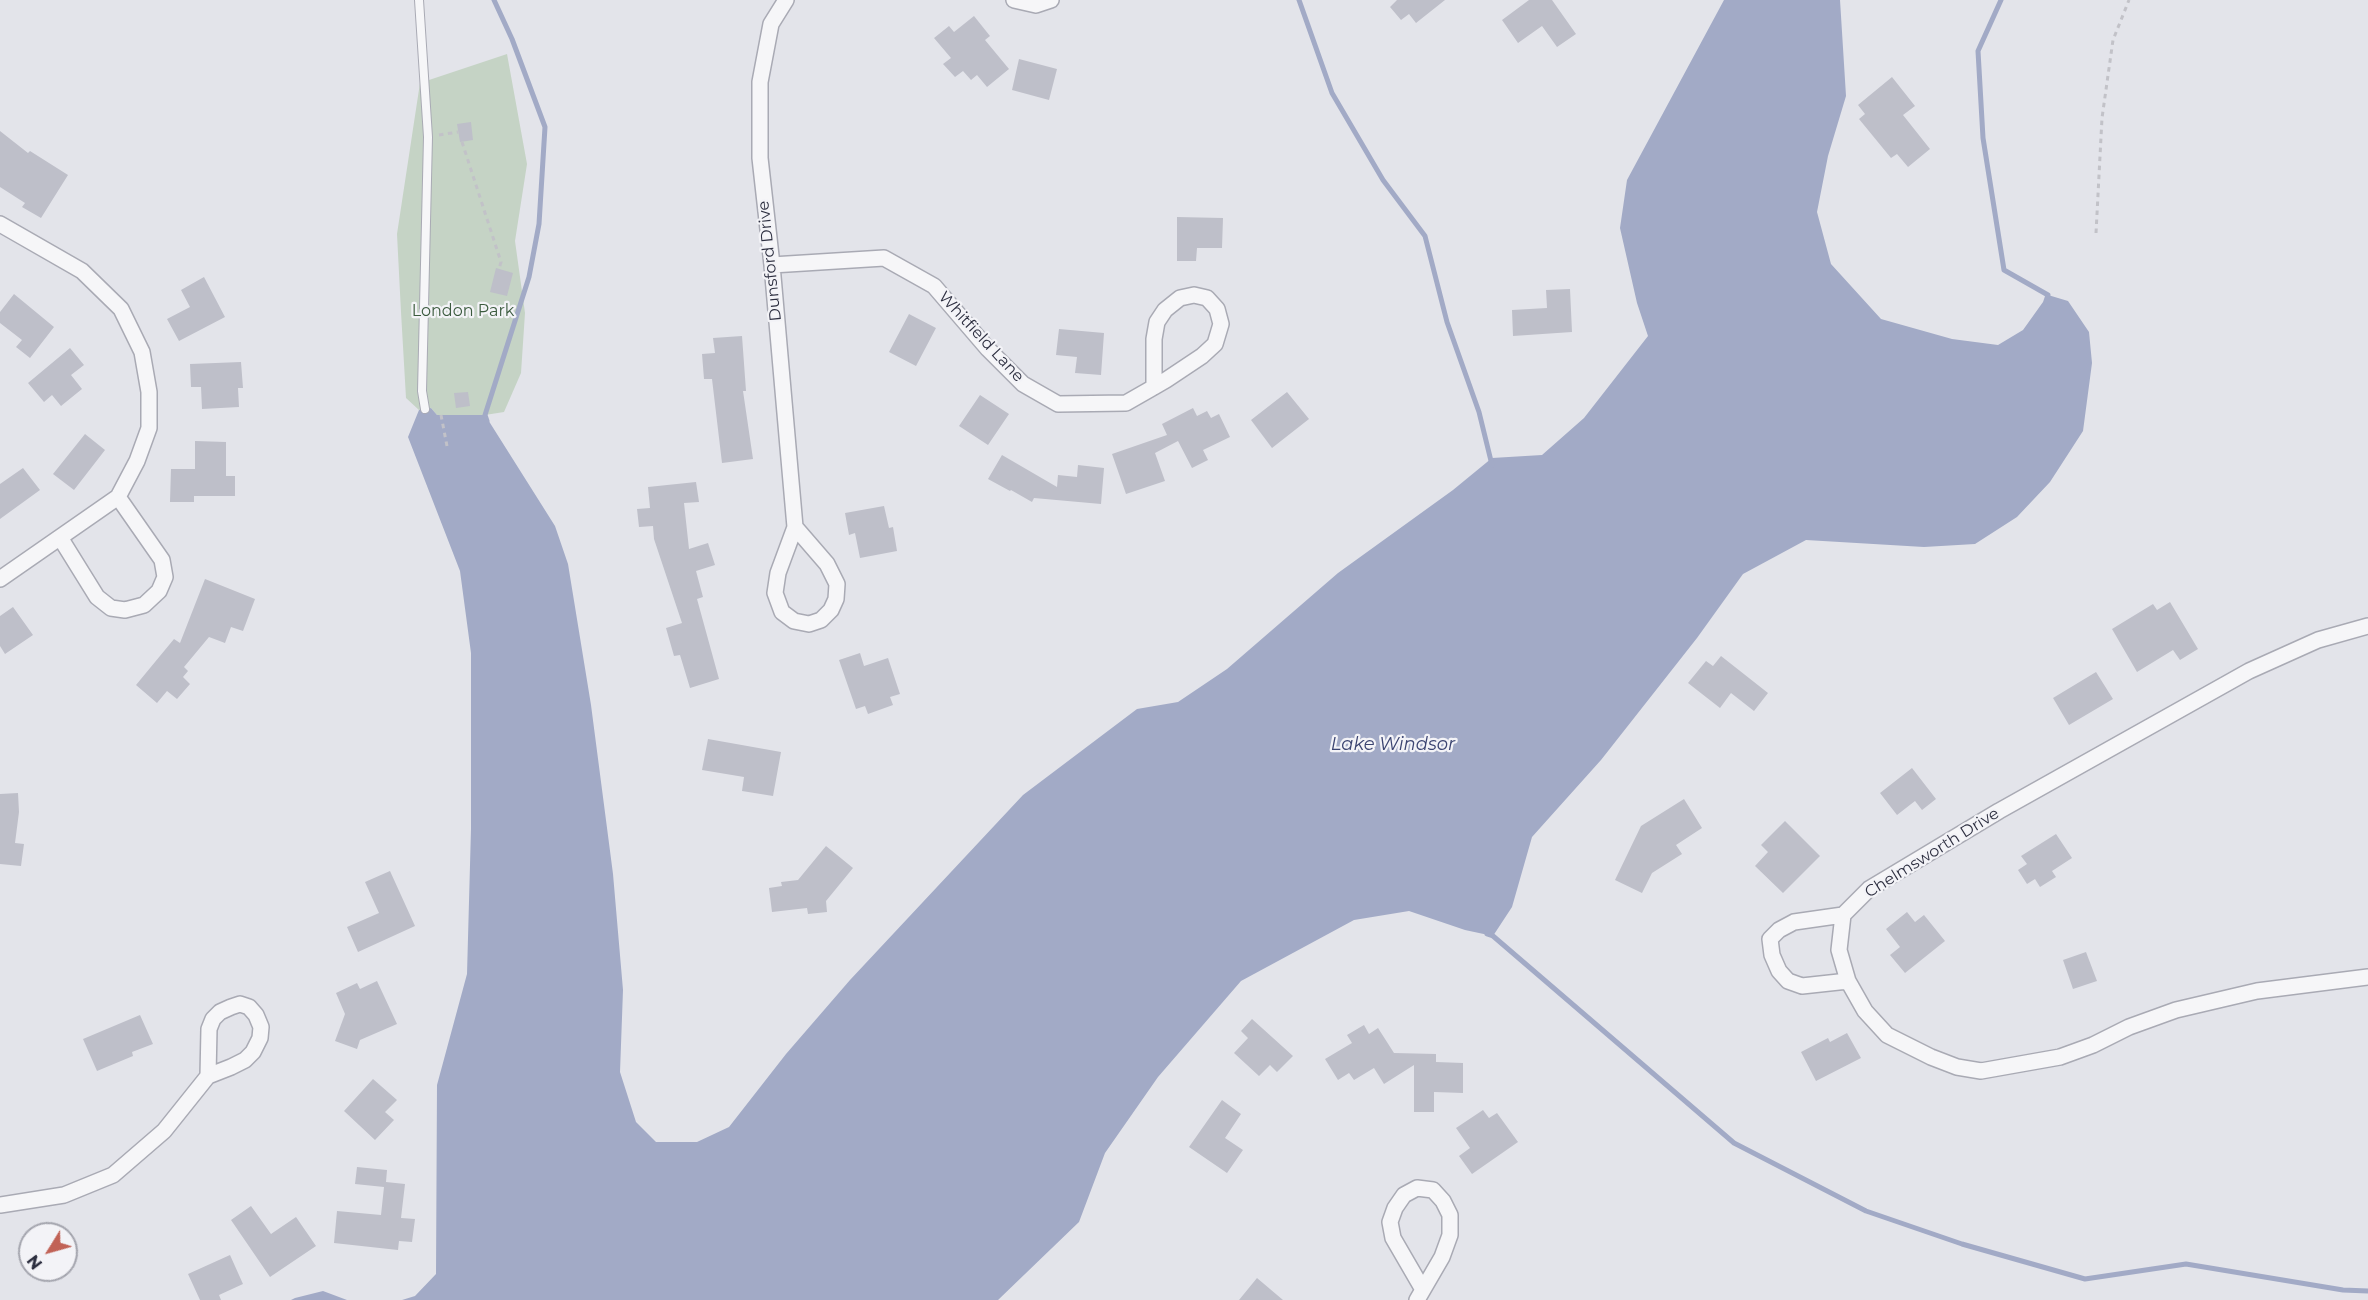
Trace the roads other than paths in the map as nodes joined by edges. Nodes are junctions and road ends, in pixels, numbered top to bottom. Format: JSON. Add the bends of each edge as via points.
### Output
{"nodes":[{"id":1,"x":419,"y":0,"type":"edge"},
{"id":2,"x":786,"y":0,"type":"edge"},
{"id":3,"x":1014,"y":0,"type":"edge"},
{"id":4,"x":1051,"y":0,"type":"edge"},
{"id":5,"x":0,"y":224,"type":"edge"},
{"id":6,"x":772,"y":265,"type":"junction"},
{"id":7,"x":1154,"y":387,"type":"junction"},
{"id":8,"x":425,"y":409,"type":"dead end"},
{"id":9,"x":118,"y":497,"type":"junction"},
{"id":10,"x":795,"y":527,"type":"junction"},
{"id":11,"x":61,"y":539,"type":"junction"},
{"id":12,"x":0,"y":579,"type":"edge"},
{"id":13,"x":2368,"y":626,"type":"edge"},
{"id":14,"x":1843,"y":915,"type":"junction"},
{"id":15,"x":2368,"y":977,"type":"edge"},
{"id":16,"x":1848,"y":981,"type":"junction"},
{"id":17,"x":208,"y":1076,"type":"junction"},
{"id":18,"x":0,"y":1204,"type":"edge"},
{"id":19,"x":1419,"y":1294,"type":"edge"}],
"edges":[{"from":1,"to":8,"type":"lane","via":[[428,137],[422,391]]},
{"from":2,"to":6,"type":"street","name":"Dunsford Drive","via":[[771,24],[760,82],[760,158]]},
{"from":3,"to":4,"type":"street","via":[[1035,5]]},
{"from":5,"to":9,"type":"street","via":[[82,271],[121,309],[142,352],[149,392],[149,428]]},
{"from":6,"to":7,"type":"street","name":"Whitfield Lane","via":[[884,258],[934,286],[1023,384],[1059,404],[1126,403]]},
{"from":6,"to":10,"type":"street","name":"Dunsford Drive"},
{"from":7,"to":7,"type":"street","name":"Whitfield Lane","via":[[1157,322],[1180,298],[1208,298],[1217,309],[1221,324],[1215,344]]},
{"from":9,"to":11,"type":"street"},
{"from":9,"to":11,"type":"street","via":[[162,560],[165,577],[159,591],[144,605],[125,610],[111,608],[97,597]]},
{"from":10,"to":10,"type":"street","name":"Dunsford Drive","via":[[775,593],[782,612],[794,621],[809,624],[821,620],[831,610],[837,584],[827,564]]},
{"from":11,"to":12,"type":"street"},
{"from":13,"to":14,"type":"street","name":"Chelmsworth Drive","via":[[2318,640],[2249,671],[1869,889]]},
{"from":14,"to":16,"type":"street","via":[[1839,950]]},
{"from":14,"to":16,"type":"street","via":[[1794,922],[1770,939],[1772,955],[1788,981],[1802,986]]},
{"from":15,"to":16,"type":"street","via":[[2257,991],[2176,1010],[2060,1057],[1981,1071],[1957,1067],[1887,1035],[1865,1011]]},
{"from":17,"to":17,"type":"street","via":[[209,1029],[213,1019],[231,1007],[249,1007],[261,1027],[253,1052],[238,1064]]},
{"from":17,"to":18,"type":"street","via":[[164,1131],[113,1175],[64,1195]]},
{"from":19,"to":19,"type":"street","via":[[1442,1257],[1450,1235],[1450,1215],[1433,1190],[1417,1188],[1404,1195],[1390,1222],[1393,1238]]}]}
